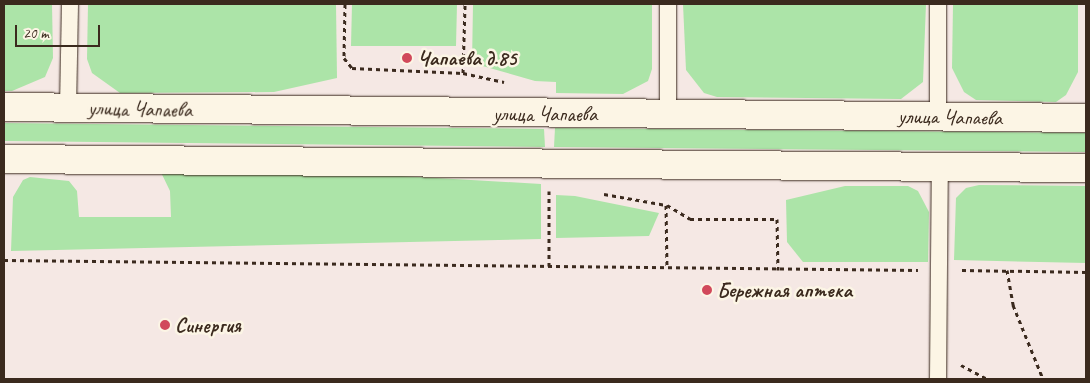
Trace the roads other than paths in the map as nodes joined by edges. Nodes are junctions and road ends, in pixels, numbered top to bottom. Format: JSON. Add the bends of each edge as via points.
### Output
{"nodes":[{"id":1,"x":70,"y":4,"type":"edge"},
{"id":2,"x":668,"y":4,"type":"edge"},
{"id":3,"x":938,"y":4,"type":"edge"},
{"id":4,"x":4,"y":107,"type":"edge"},
{"id":5,"x":68,"y":108,"type":"junction"},
{"id":6,"x":668,"y":114,"type":"junction"},
{"id":7,"x":938,"y":116,"type":"junction"},
{"id":8,"x":1086,"y":118,"type":"edge"},
{"id":9,"x":4,"y":159,"type":"edge"},
{"id":10,"x":940,"y":166,"type":"junction"},
{"id":11,"x":1086,"y":168,"type":"edge"},
{"id":12,"x":938,"y":379,"type":"edge"}],
"edges":[{"from":1,"to":5,"type":"lane"},
{"from":2,"to":6,"type":"lane"},
{"from":3,"to":7,"type":"lane"},
{"from":4,"to":5,"type":"main road","name":"улица Чапаева"},
{"from":5,"to":6,"type":"main road","name":"улица Чапаева"},
{"from":6,"to":7,"type":"main road","name":"улица Чапаева"},
{"from":7,"to":8,"type":"main road","name":"улица Чапаева"},
{"from":9,"to":10,"type":"main road"},
{"from":10,"to":11,"type":"main road"},
{"from":10,"to":12,"type":"lane"}]}
